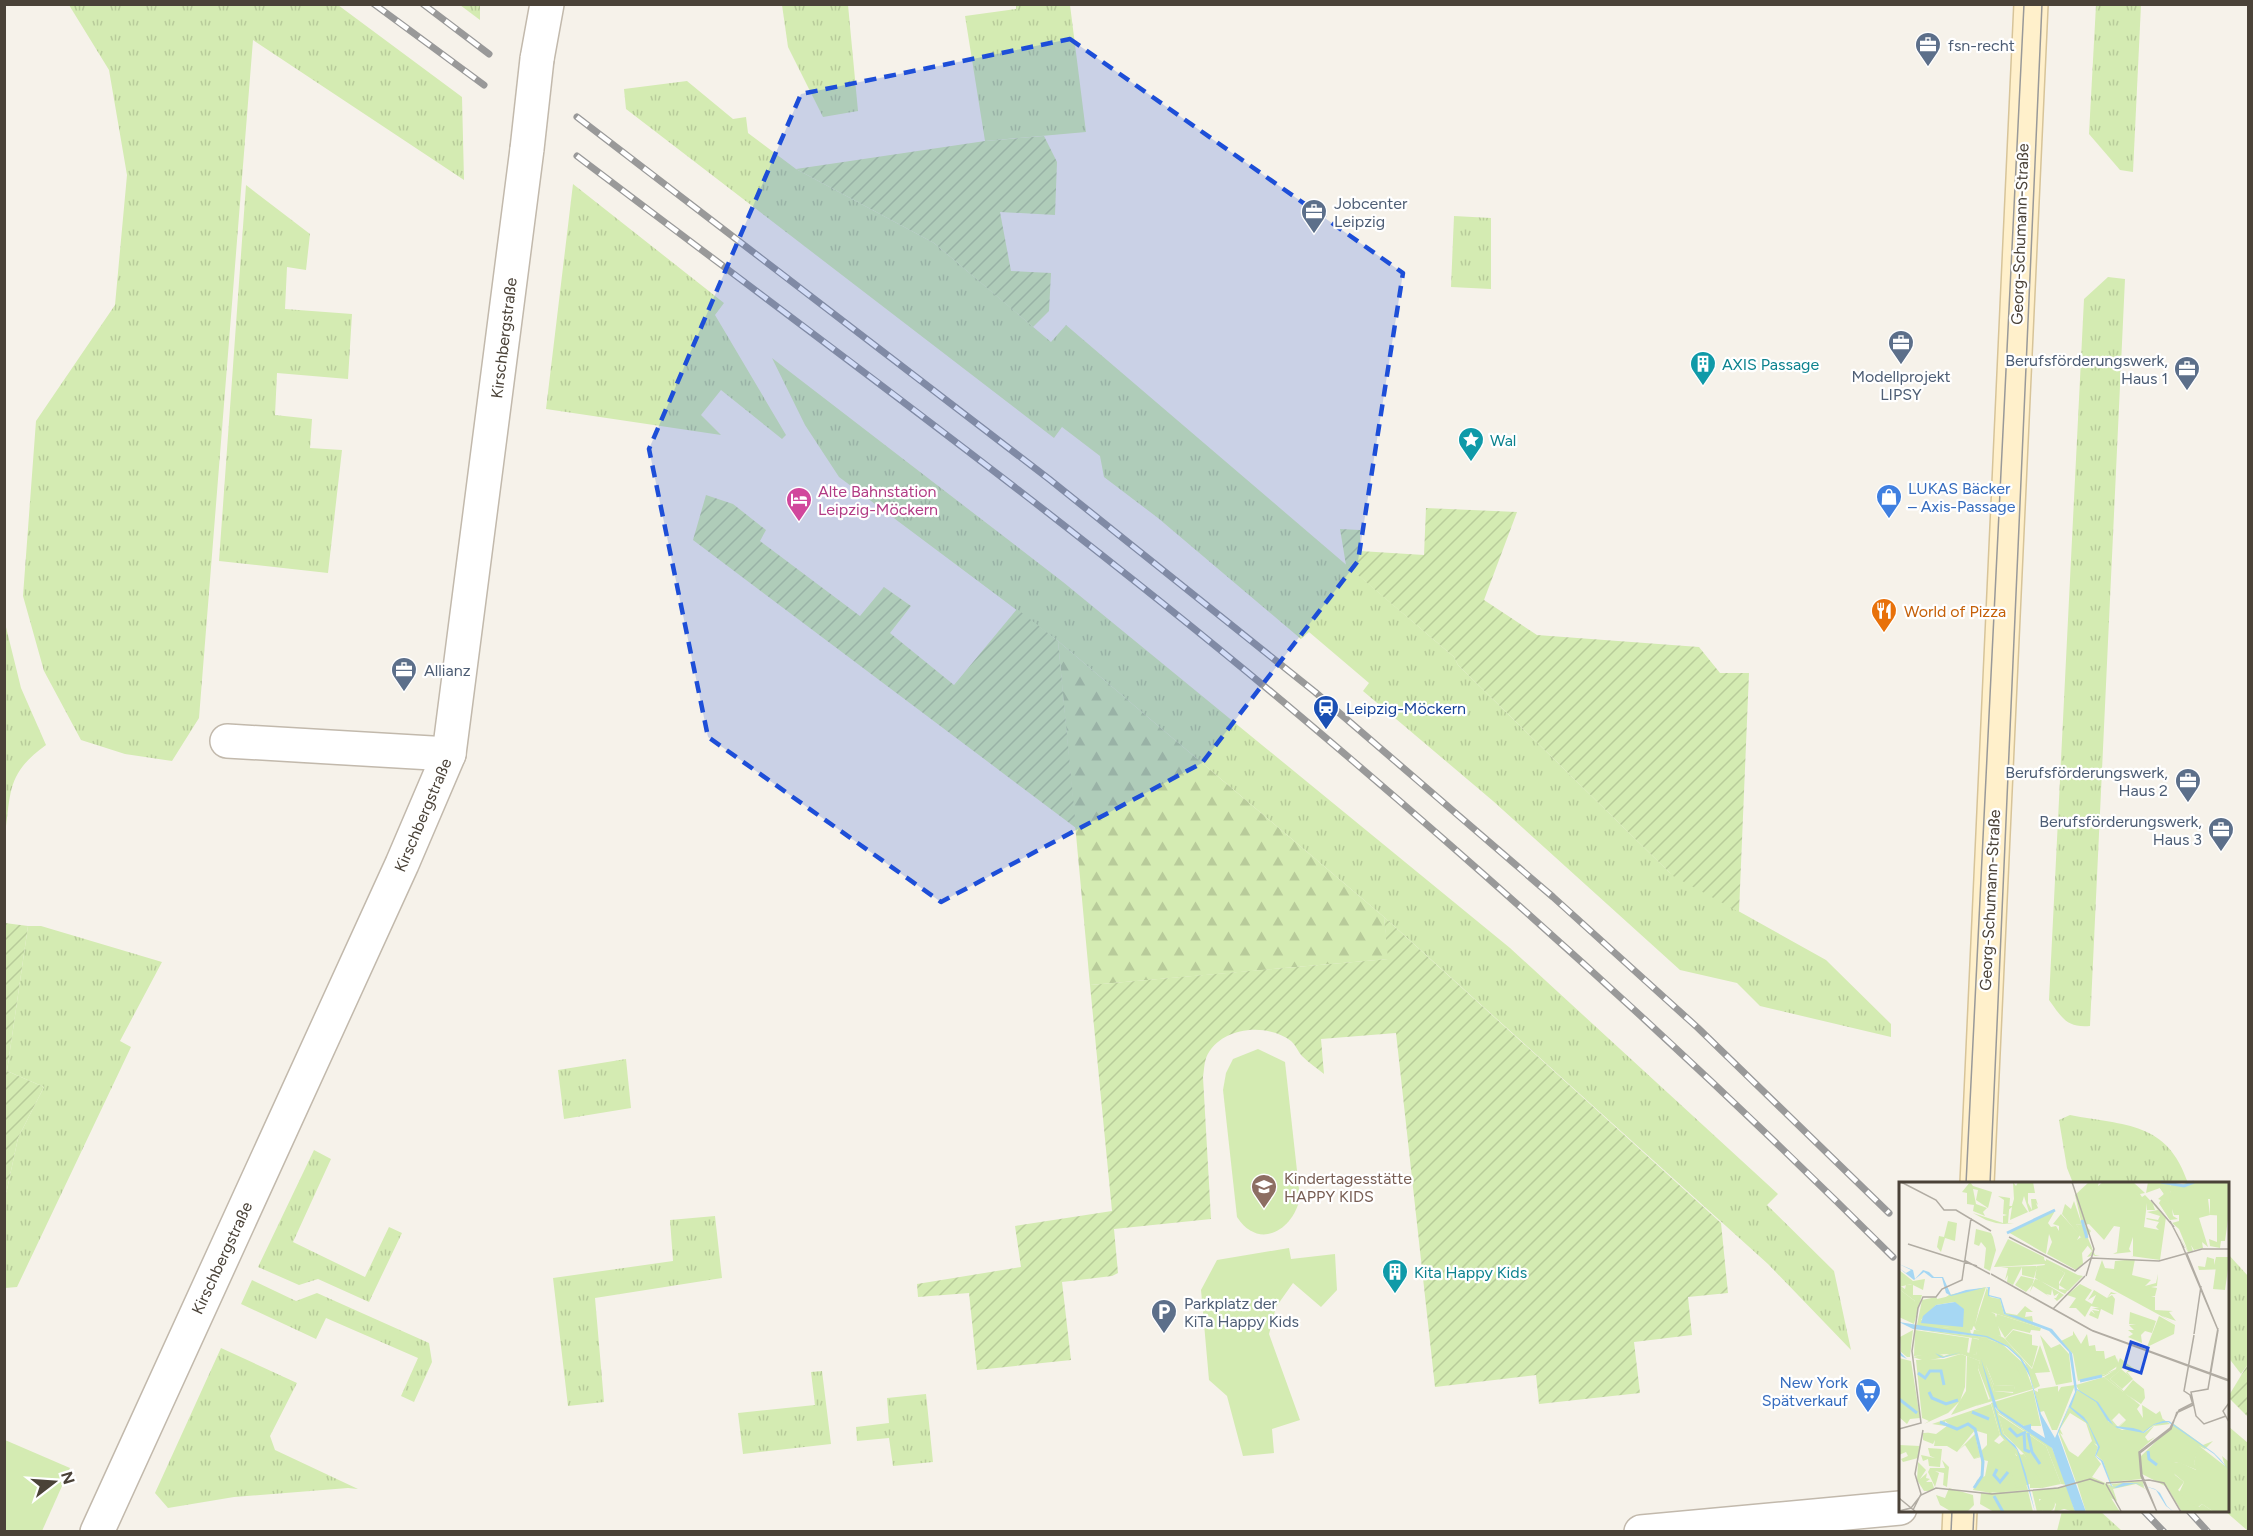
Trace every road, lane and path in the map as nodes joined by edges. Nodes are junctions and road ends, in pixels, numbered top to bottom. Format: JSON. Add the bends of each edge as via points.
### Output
{"nodes":[{"id":1,"x":547,"y":4,"type":"edge"},
{"id":2,"x":2031,"y":4,"type":"edge"},
{"id":3,"x":227,"y":741,"type":"dead end"},
{"id":4,"x":450,"y":754,"type":"junction"},
{"id":5,"x":1977,"y":1178,"type":"edge"},
{"id":6,"x":1899,"y":1508,"type":"edge"},
{"id":7,"x":1960,"y":1512,"type":"edge"},
{"id":8,"x":1648,"y":1531,"type":"edge"},
{"id":9,"x":97,"y":1532,"type":"edge"},
{"id":10,"x":1959,"y":1532,"type":"edge"}],
"edges":[{"from":1,"to":4,"type":"street","name":"Kirschbergstraße","bridge":true},
{"from":2,"to":5,"type":"main road","name":"Georg-Schumann-Straße"},
{"from":3,"to":4,"type":"street"},
{"from":4,"to":9,"type":"street","name":"Kirschbergstraße"},
{"from":6,"to":8,"type":"street"},
{"from":7,"to":10,"type":"main road"}]}
